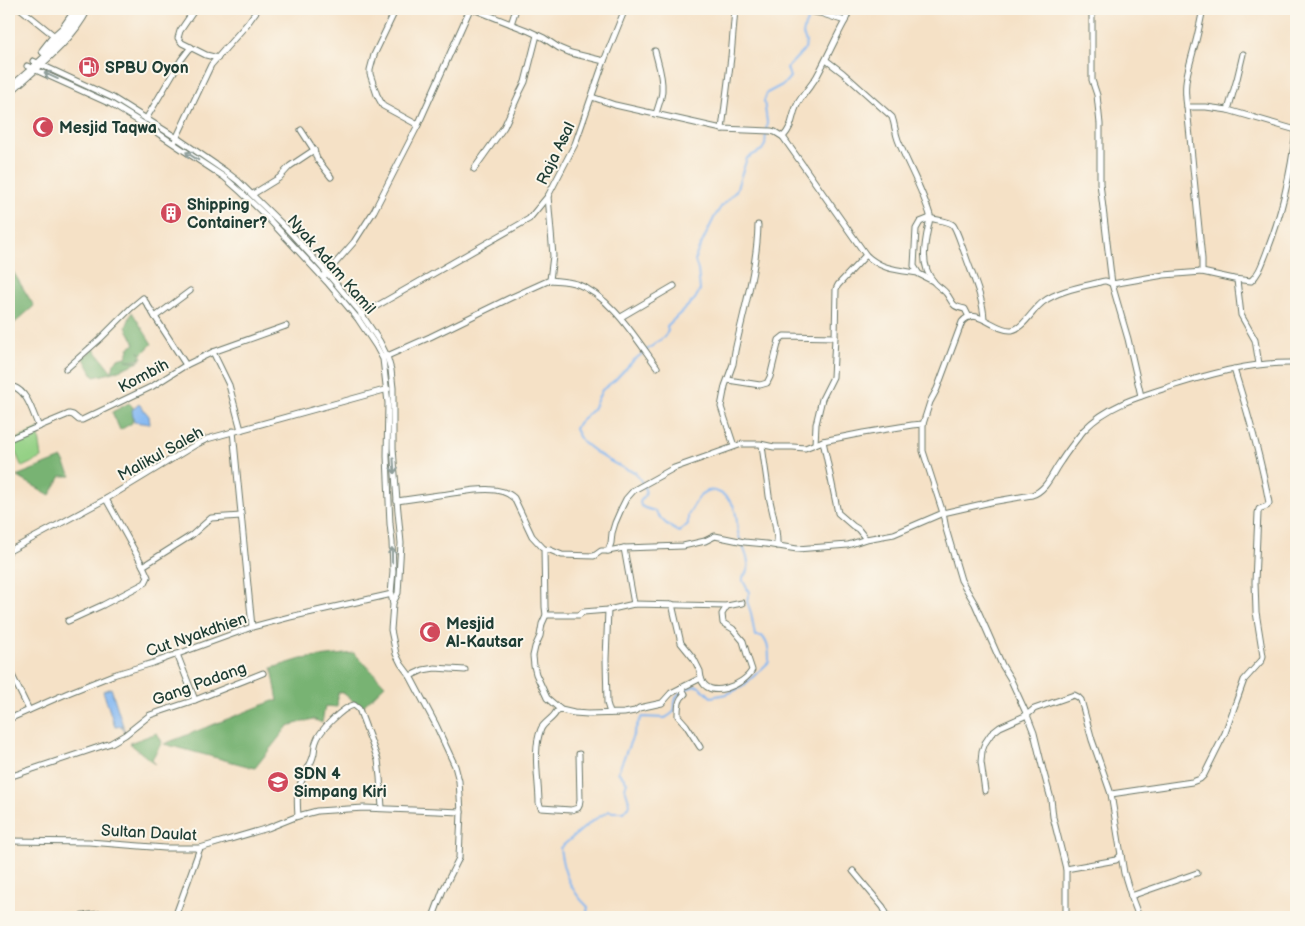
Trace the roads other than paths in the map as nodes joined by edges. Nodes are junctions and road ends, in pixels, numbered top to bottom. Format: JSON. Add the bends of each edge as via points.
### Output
{"nodes":[{"id":1,"x":20,"y":9,"type":"edge"},
{"id":2,"x":78,"y":9,"type":"edge"},
{"id":3,"x":86,"y":9,"type":"edge"},
{"id":4,"x":195,"y":9,"type":"edge"},
{"id":5,"x":257,"y":9,"type":"edge"},
{"id":6,"x":396,"y":9,"type":"edge"},
{"id":7,"x":471,"y":9,"type":"edge"},
{"id":8,"x":516,"y":9,"type":"edge"},
{"id":9,"x":625,"y":9,"type":"edge"},
{"id":10,"x":735,"y":9,"type":"edge"},
{"id":11,"x":794,"y":9,"type":"edge"},
{"id":12,"x":850,"y":9,"type":"edge"},
{"id":13,"x":1092,"y":9,"type":"edge"},
{"id":14,"x":1202,"y":9,"type":"edge"},
{"id":15,"x":845,"y":21,"type":"junction"},
{"id":16,"x":511,"y":24,"type":"junction"},
{"id":17,"x":537,"y":35,"type":"junction"},
{"id":18,"x":58,"y":39,"type":"junction"},
{"id":19,"x":191,"y":47,"type":"junction"},
{"id":20,"x":655,"y":51,"type":"dead end"},
{"id":21,"x":1243,"y":54,"type":"dead end"},
{"id":22,"x":218,"y":58,"type":"junction"},
{"id":23,"x":826,"y":60,"type":"junction"},
{"id":24,"x":604,"y":61,"type":"junction"},
{"id":25,"x":33,"y":64,"type":"junction"},
{"id":26,"x":9,"y":83,"type":"edge"},
{"id":27,"x":9,"y":91,"type":"edge"},
{"id":28,"x":592,"y":97,"type":"junction"},
{"id":29,"x":1187,"y":107,"type":"junction"},
{"id":30,"x":1228,"y":110,"type":"junction"},
{"id":31,"x":656,"y":114,"type":"junction"},
{"id":32,"x":146,"y":119,"type":"junction"},
{"id":33,"x":418,"y":125,"type":"junction"},
{"id":34,"x":722,"y":129,"type":"junction"},
{"id":35,"x":301,"y":130,"type":"dead end"},
{"id":36,"x":1296,"y":130,"type":"edge"},
{"id":37,"x":783,"y":137,"type":"junction"},
{"id":38,"x":177,"y":138,"type":"junction"},
{"id":39,"x":174,"y":144,"type":"junction"},
{"id":40,"x":314,"y":150,"type":"junction"},
{"id":41,"x":474,"y":169,"type":"dead end"},
{"id":42,"x":331,"y":177,"type":"dead end"},
{"id":43,"x":253,"y":194,"type":"junction"},
{"id":44,"x":548,"y":196,"type":"junction"},
{"id":45,"x":930,"y":218,"type":"junction"},
{"id":46,"x":758,"y":225,"type":"dead end"},
{"id":47,"x":866,"y":255,"type":"junction"},
{"id":48,"x":1202,"y":272,"type":"junction"},
{"id":49,"x":919,"y":274,"type":"junction"},
{"id":50,"x":325,"y":275,"type":"junction"},
{"id":51,"x":550,"y":280,"type":"junction"},
{"id":52,"x":1237,"y":280,"type":"junction"},
{"id":53,"x":933,"y":282,"type":"junction"},
{"id":54,"x":1112,"y":284,"type":"junction"},
{"id":55,"x":674,"y":286,"type":"dead end"},
{"id":56,"x":190,"y":291,"type":"dead end"},
{"id":57,"x":361,"y":314,"type":"junction"},
{"id":58,"x":155,"y":317,"type":"junction"},
{"id":59,"x":969,"y":317,"type":"junction"},
{"id":60,"x":621,"y":318,"type":"junction"},
{"id":61,"x":984,"y":319,"type":"junction"},
{"id":62,"x":286,"y":326,"type":"dead end"},
{"id":63,"x":369,"y":331,"type":"junction"},
{"id":64,"x":836,"y":337,"type":"junction"},
{"id":65,"x":213,"y":352,"type":"junction"},
{"id":66,"x":385,"y":358,"type":"junction"},
{"id":67,"x":1296,"y":363,"type":"edge"},
{"id":68,"x":1259,"y":364,"type":"junction"},
{"id":69,"x":186,"y":365,"type":"junction"},
{"id":70,"x":657,"y":367,"type":"dead end"},
{"id":71,"x":66,"y":369,"type":"dead end"},
{"id":72,"x":1234,"y":369,"type":"junction"},
{"id":73,"x":728,"y":380,"type":"junction"},
{"id":74,"x":393,"y":388,"type":"junction"},
{"id":75,"x":9,"y":389,"type":"edge"},
{"id":76,"x":386,"y":390,"type":"junction"},
{"id":77,"x":1141,"y":396,"type":"junction"},
{"id":78,"x":923,"y":424,"type":"junction"},
{"id":79,"x":39,"y":426,"type":"junction"},
{"id":80,"x":241,"y":430,"type":"junction"},
{"id":81,"x":233,"y":431,"type":"junction"},
{"id":82,"x":9,"y":439,"type":"edge"},
{"id":83,"x":823,"y":441,"type":"junction"},
{"id":84,"x":815,"y":444,"type":"junction"},
{"id":85,"x":762,"y":445,"type":"junction"},
{"id":86,"x":734,"y":446,"type":"junction"},
{"id":87,"x":106,"y":499,"type":"junction"},
{"id":88,"x":397,"y":501,"type":"junction"},
{"id":89,"x":943,"y":514,"type":"junction"},
{"id":90,"x":241,"y":516,"type":"junction"},
{"id":91,"x":866,"y":539,"type":"junction"},
{"id":92,"x":777,"y":546,"type":"junction"},
{"id":93,"x":624,"y":548,"type":"junction"},
{"id":94,"x":544,"y":549,"type":"junction"},
{"id":95,"x":9,"y":551,"type":"edge"},
{"id":96,"x":608,"y":551,"type":"junction"},
{"id":97,"x":143,"y":566,"type":"junction"},
{"id":98,"x":398,"y":593,"type":"junction"},
{"id":99,"x":391,"y":594,"type":"junction"},
{"id":100,"x":742,"y":603,"type":"dead end"},
{"id":101,"x":393,"y":604,"type":"junction"},
{"id":102,"x":634,"y":604,"type":"junction"},
{"id":103,"x":672,"y":604,"type":"junction"},
{"id":104,"x":727,"y":606,"type":"junction"},
{"id":105,"x":608,"y":610,"type":"junction"},
{"id":106,"x":546,"y":615,"type":"junction"},
{"id":107,"x":68,"y":621,"type":"dead end"},
{"id":108,"x":252,"y":627,"type":"junction"},
{"id":109,"x":177,"y":654,"type":"junction"},
{"id":110,"x":9,"y":669,"type":"edge"},
{"id":111,"x":465,"y":670,"type":"dead end"},
{"id":112,"x":263,"y":673,"type":"dead end"},
{"id":113,"x":410,"y":676,"type":"junction"},
{"id":114,"x":701,"y":678,"type":"junction"},
{"id":115,"x":681,"y":688,"type":"junction"},
{"id":116,"x":195,"y":700,"type":"junction"},
{"id":117,"x":29,"y":710,"type":"junction"},
{"id":118,"x":561,"y":710,"type":"junction"},
{"id":119,"x":610,"y":713,"type":"junction"},
{"id":120,"x":1028,"y":715,"type":"junction"},
{"id":121,"x":9,"y":719,"type":"edge"},
{"id":122,"x":700,"y":747,"type":"dead end"},
{"id":123,"x":579,"y":754,"type":"dead end"},
{"id":124,"x":9,"y":777,"type":"edge"},
{"id":125,"x":985,"y":790,"type":"dead end"},
{"id":126,"x":1111,"y":794,"type":"junction"},
{"id":127,"x":382,"y":808,"type":"junction"},
{"id":128,"x":461,"y":812,"type":"junction"},
{"id":129,"x":298,"y":816,"type":"junction"},
{"id":130,"x":9,"y":841,"type":"edge"},
{"id":131,"x":200,"y":848,"type":"junction"},
{"id":132,"x":1121,"y":855,"type":"junction"},
{"id":133,"x":1066,"y":869,"type":"junction"},
{"id":134,"x":853,"y":871,"type":"dead end"},
{"id":135,"x":1197,"y":873,"type":"dead end"},
{"id":136,"x":1131,"y":896,"type":"junction"},
{"id":137,"x":78,"y":917,"type":"edge"},
{"id":138,"x":111,"y":917,"type":"edge"},
{"id":139,"x":175,"y":917,"type":"edge"},
{"id":140,"x":433,"y":917,"type":"edge"},
{"id":141,"x":888,"y":917,"type":"edge"},
{"id":142,"x":1068,"y":917,"type":"edge"},
{"id":143,"x":1139,"y":917,"type":"edge"}],
"edges":[{"from":1,"to":18,"type":"street"},
{"from":2,"to":18,"type":"highway"},
{"from":3,"to":18,"type":"highway","via":[[73,28]]},
{"from":4,"to":19,"type":"street","via":[[178,38]]},
{"from":5,"to":22,"type":"street"},
{"from":6,"to":33,"type":"street","via":[[374,55],[371,79],[383,106]]},
{"from":7,"to":16,"type":"street"},
{"from":7,"to":33,"type":"street"},
{"from":8,"to":16,"type":"street"},
{"from":9,"to":24,"type":"street","name":"Raja Asal"},
{"from":10,"to":34,"type":"street"},
{"from":11,"to":15,"type":"street"},
{"from":12,"to":15,"type":"street"},
{"from":13,"to":54,"type":"street","via":[[1092,80],[1098,94],[1100,183]]},
{"from":14,"to":29,"type":"street","via":[[1185,83]]},
{"from":15,"to":23,"type":"street"},
{"from":16,"to":17,"type":"street"},
{"from":17,"to":24,"type":"street","via":[[571,53]]},
{"from":17,"to":41,"type":"street","via":[[520,94],[504,127]]},
{"from":18,"to":25,"type":"highway"},
{"from":18,"to":25,"type":"highway"},
{"from":19,"to":22,"type":"street"},
{"from":19,"to":32,"type":"street"},
{"from":20,"to":31,"type":"street","via":[[662,80]]},
{"from":21,"to":30,"type":"street"},
{"from":22,"to":38,"type":"street","via":[[203,81]]},
{"from":23,"to":37,"type":"street","via":[[796,106],[791,126]]},
{"from":23,"to":45,"type":"street","via":[[892,118]]},
{"from":24,"to":28,"type":"street","name":"Raja Asal"},
{"from":25,"to":26,"type":"highway"},
{"from":25,"to":27,"type":"highway"},
{"from":25,"to":32,"type":"street","name":"Nyak Adam Kamil","via":[[113,98]]},
{"from":39,"to":25,"type":"street","one_way":true,"via":[[111,104]]},
{"from":28,"to":31,"type":"street"},
{"from":28,"to":44,"type":"street","name":"Raja Asal","via":[[575,144]]},
{"from":29,"to":30,"type":"street"},
{"from":29,"to":48,"type":"street"},
{"from":30,"to":36,"type":"street"},
{"from":31,"to":34,"type":"street"},
{"from":32,"to":38,"type":"street","name":"Nyak Adam Kamil"},
{"from":33,"to":50,"type":"street","via":[[366,224]]},
{"from":34,"to":37,"type":"street","via":[[770,131]]},
{"from":35,"to":40,"type":"street"},
{"from":36,"to":52,"type":"street","via":[[1283,204],[1257,276],[1252,281]]},
{"from":37,"to":47,"type":"street"},
{"from":38,"to":39,"type":"street"},
{"from":38,"to":43,"type":"street","name":"Nyak Adam Kamil"},
{"from":50,"to":39,"type":"street","one_way":true,"via":[[242,192]]},
{"from":40,"to":42,"type":"street","via":[[316,159]]},
{"from":40,"to":43,"type":"street"},
{"from":43,"to":50,"type":"street","name":"Nyak Adam Kamil"},
{"from":44,"to":51,"type":"street","name":"Raja Asal","via":[[552,256]]},
{"from":44,"to":57,"type":"street","via":[[529,219]]},
{"from":45,"to":49,"type":"street","via":[[920,222],[916,230],[914,266]]},
{"from":45,"to":53,"type":"street","via":[[924,260]]},
{"from":45,"to":61,"type":"street","via":[[952,225],[981,302]]},
{"from":46,"to":73,"type":"street","via":[[754,267]]},
{"from":47,"to":49,"type":"street","via":[[886,268]]},
{"from":47,"to":64,"type":"street","via":[[837,286]]},
{"from":48,"to":52,"type":"street"},
{"from":48,"to":54,"type":"street"},
{"from":49,"to":53,"type":"street"},
{"from":50,"to":57,"type":"street","name":"Nyak Adam Kamil"},
{"from":50,"to":63,"type":"street"},
{"from":51,"to":60,"type":"street","via":[[574,283],[590,290]]},
{"from":51,"to":66,"type":"street"},
{"from":52,"to":68,"type":"street","via":[[1241,315],[1255,340]]},
{"from":53,"to":59,"type":"street","via":[[946,292],[951,303],[965,309]]},
{"from":54,"to":61,"type":"street","via":[[1105,281],[1047,299],[1014,330],[1003,329]]},
{"from":54,"to":77,"type":"street"},
{"from":55,"to":60,"type":"street"},
{"from":56,"to":58,"type":"street"},
{"from":57,"to":63,"type":"street","name":"Nyak Adam Kamil"},
{"from":58,"to":69,"type":"street"},
{"from":58,"to":71,"type":"street","via":[[143,298]]},
{"from":59,"to":61,"type":"street"},
{"from":59,"to":78,"type":"street","via":[[962,322]]},
{"from":60,"to":70,"type":"street"},
{"from":62,"to":65,"type":"street","name":"Kombih"},
{"from":63,"to":66,"type":"street","name":"Nyak Adam Kamil","via":[[380,342]]},
{"from":64,"to":73,"type":"street","via":[[784,336],[779,340],[768,383],[760,385]]},
{"from":64,"to":84,"type":"street","via":[[833,377],[822,399]]},
{"from":65,"to":69,"type":"street","name":"Kombih"},
{"from":65,"to":80,"type":"street","via":[[229,385]]},
{"from":66,"to":74,"type":"street","name":"Nyak Adam Kamil","via":[[391,370]]},
{"from":66,"to":76,"type":"street"},
{"from":67,"to":68,"type":"street"},
{"from":68,"to":72,"type":"street"},
{"from":69,"to":79,"type":"street","name":"Kombih","via":[[153,386],[82,420],[71,414]]},
{"from":72,"to":77,"type":"street"},
{"from":72,"to":126,"type":"street","via":[[1269,503],[1258,512],[1254,582],[1262,660],[1246,677],[1226,732],[1200,779]]},
{"from":73,"to":86,"type":"street","via":[[721,406]]},
{"from":74,"to":76,"type":"street","name":"Malikul Saleh"},
{"from":74,"to":88,"type":"street","name":"Nyak Adam Kamil","one_way":true},
{"from":75,"to":79,"type":"street","via":[[14,387],[26,397]]},
{"from":76,"to":80,"type":"street","name":"Malikul Saleh"},
{"from":99,"to":76,"type":"street","one_way":true,"via":[[393,571]]},
{"from":77,"to":89,"type":"street","via":[[1092,422],[1037,493]]},
{"from":78,"to":83,"type":"street"},
{"from":78,"to":89,"type":"street","via":[[923,451]]},
{"from":79,"to":82,"type":"street","name":"Kombih"},
{"from":80,"to":81,"type":"street","name":"Malikul Saleh"},
{"from":81,"to":87,"type":"street","name":"Malikul Saleh","via":[[195,445]]},
{"from":81,"to":90,"type":"street"},
{"from":83,"to":84,"type":"street"},
{"from":83,"to":91,"type":"street","via":[[838,513]]},
{"from":84,"to":85,"type":"street","via":[[806,448]]},
{"from":85,"to":86,"type":"street"},
{"from":85,"to":92,"type":"street"},
{"from":86,"to":96,"type":"street","via":[[674,468],[634,490],[622,507]]},
{"from":87,"to":95,"type":"street","name":"Malikul Saleh"},
{"from":87,"to":97,"type":"street"},
{"from":88,"to":94,"type":"street","via":[[475,490],[504,492],[514,498],[532,536]]},
{"from":88,"to":98,"type":"street","name":"Nyak Adam Kamil","via":[[401,543]]},
{"from":89,"to":91,"type":"street","via":[[894,534]]},
{"from":89,"to":120,"type":"street","via":[[961,580]]},
{"from":90,"to":97,"type":"street","via":[[211,518],[192,535]]},
{"from":90,"to":108,"type":"street"},
{"from":91,"to":92,"type":"street","via":[[848,545],[811,549]]},
{"from":92,"to":93,"type":"street","via":[[715,536],[683,546]]},
{"from":93,"to":96,"type":"street"},
{"from":93,"to":102,"type":"street"},
{"from":94,"to":96,"type":"street","via":[[562,555],[594,556]]},
{"from":94,"to":106,"type":"street"},
{"from":97,"to":107,"type":"street","via":[[148,577],[146,583]]},
{"from":98,"to":99,"type":"street","name":"Cut Nyakdhien"},
{"from":98,"to":101,"type":"street","name":"Nyak Adam Kamil"},
{"from":99,"to":101,"type":"street"},
{"from":99,"to":108,"type":"street","name":"Cut Nyakdhien"},
{"from":100,"to":104,"type":"street"},
{"from":101,"to":113,"type":"street","via":[[392,630],[396,654]]},
{"from":102,"to":103,"type":"street"},
{"from":102,"to":105,"type":"street"},
{"from":103,"to":104,"type":"street"},
{"from":103,"to":114,"type":"street","via":[[681,643],[694,660]]},
{"from":104,"to":114,"type":"street","via":[[722,614],[723,622],[743,641],[752,670],[749,676],[722,690],[704,686]]},
{"from":105,"to":106,"type":"street","via":[[578,615]]},
{"from":105,"to":119,"type":"street","via":[[606,659]]},
{"from":106,"to":118,"type":"street","via":[[534,646],[534,666],[548,698]]},
{"from":108,"to":109,"type":"street","name":"Cut Nyakdhien"},
{"from":109,"to":116,"type":"street"},
{"from":109,"to":117,"type":"street","name":"Cut Nyakdhien","via":[[113,675]]},
{"from":110,"to":117,"type":"street"},
{"from":111,"to":113,"type":"street","via":[[435,668]]},
{"from":112,"to":116,"type":"street","name":"Gang Padang"},
{"from":113,"to":128,"type":"street","via":[[455,766],[460,781]]},
{"from":114,"to":115,"type":"street"},
{"from":115,"to":119,"type":"street","via":[[662,703],[639,708],[635,712]]},
{"from":115,"to":122,"type":"street","via":[[685,694],[679,702],[678,716]]},
{"from":116,"to":124,"type":"street","name":"Gang Padang","via":[[150,715],[111,743]]},
{"from":117,"to":121,"type":"street","name":"Cut Nyakdhien"},
{"from":118,"to":119,"type":"street"},
{"from":118,"to":123,"type":"street","via":[[546,721],[540,731],[537,752],[541,808],[578,808]]},
{"from":120,"to":125,"type":"street","via":[[1000,727],[984,743],[981,762]]},
{"from":120,"to":126,"type":"street","via":[[1034,709],[1074,695],[1078,697]]},
{"from":120,"to":133,"type":"street"},
{"from":126,"to":132,"type":"street"},
{"from":127,"to":128,"type":"street","name":"Sultan Daulat"},
{"from":127,"to":129,"type":"street","name":"Sultan Daulat","via":[[331,809]]},
{"from":127,"to":129,"type":"street","via":[[378,760],[359,708],[354,704],[318,736],[314,757],[298,792]]},
{"from":128,"to":140,"type":"street","via":[[459,858]]},
{"from":129,"to":131,"type":"street","name":"Sultan Daulat"},
{"from":130,"to":131,"type":"street","name":"Sultan Daulat"},
{"from":131,"to":139,"type":"street"},
{"from":132,"to":133,"type":"street","via":[[1116,860]]},
{"from":132,"to":136,"type":"street"},
{"from":133,"to":142,"type":"street"},
{"from":134,"to":141,"type":"street"},
{"from":135,"to":136,"type":"street"},
{"from":136,"to":143,"type":"street"},
{"from":137,"to":138,"type":"street","via":[[100,914]]}]}
